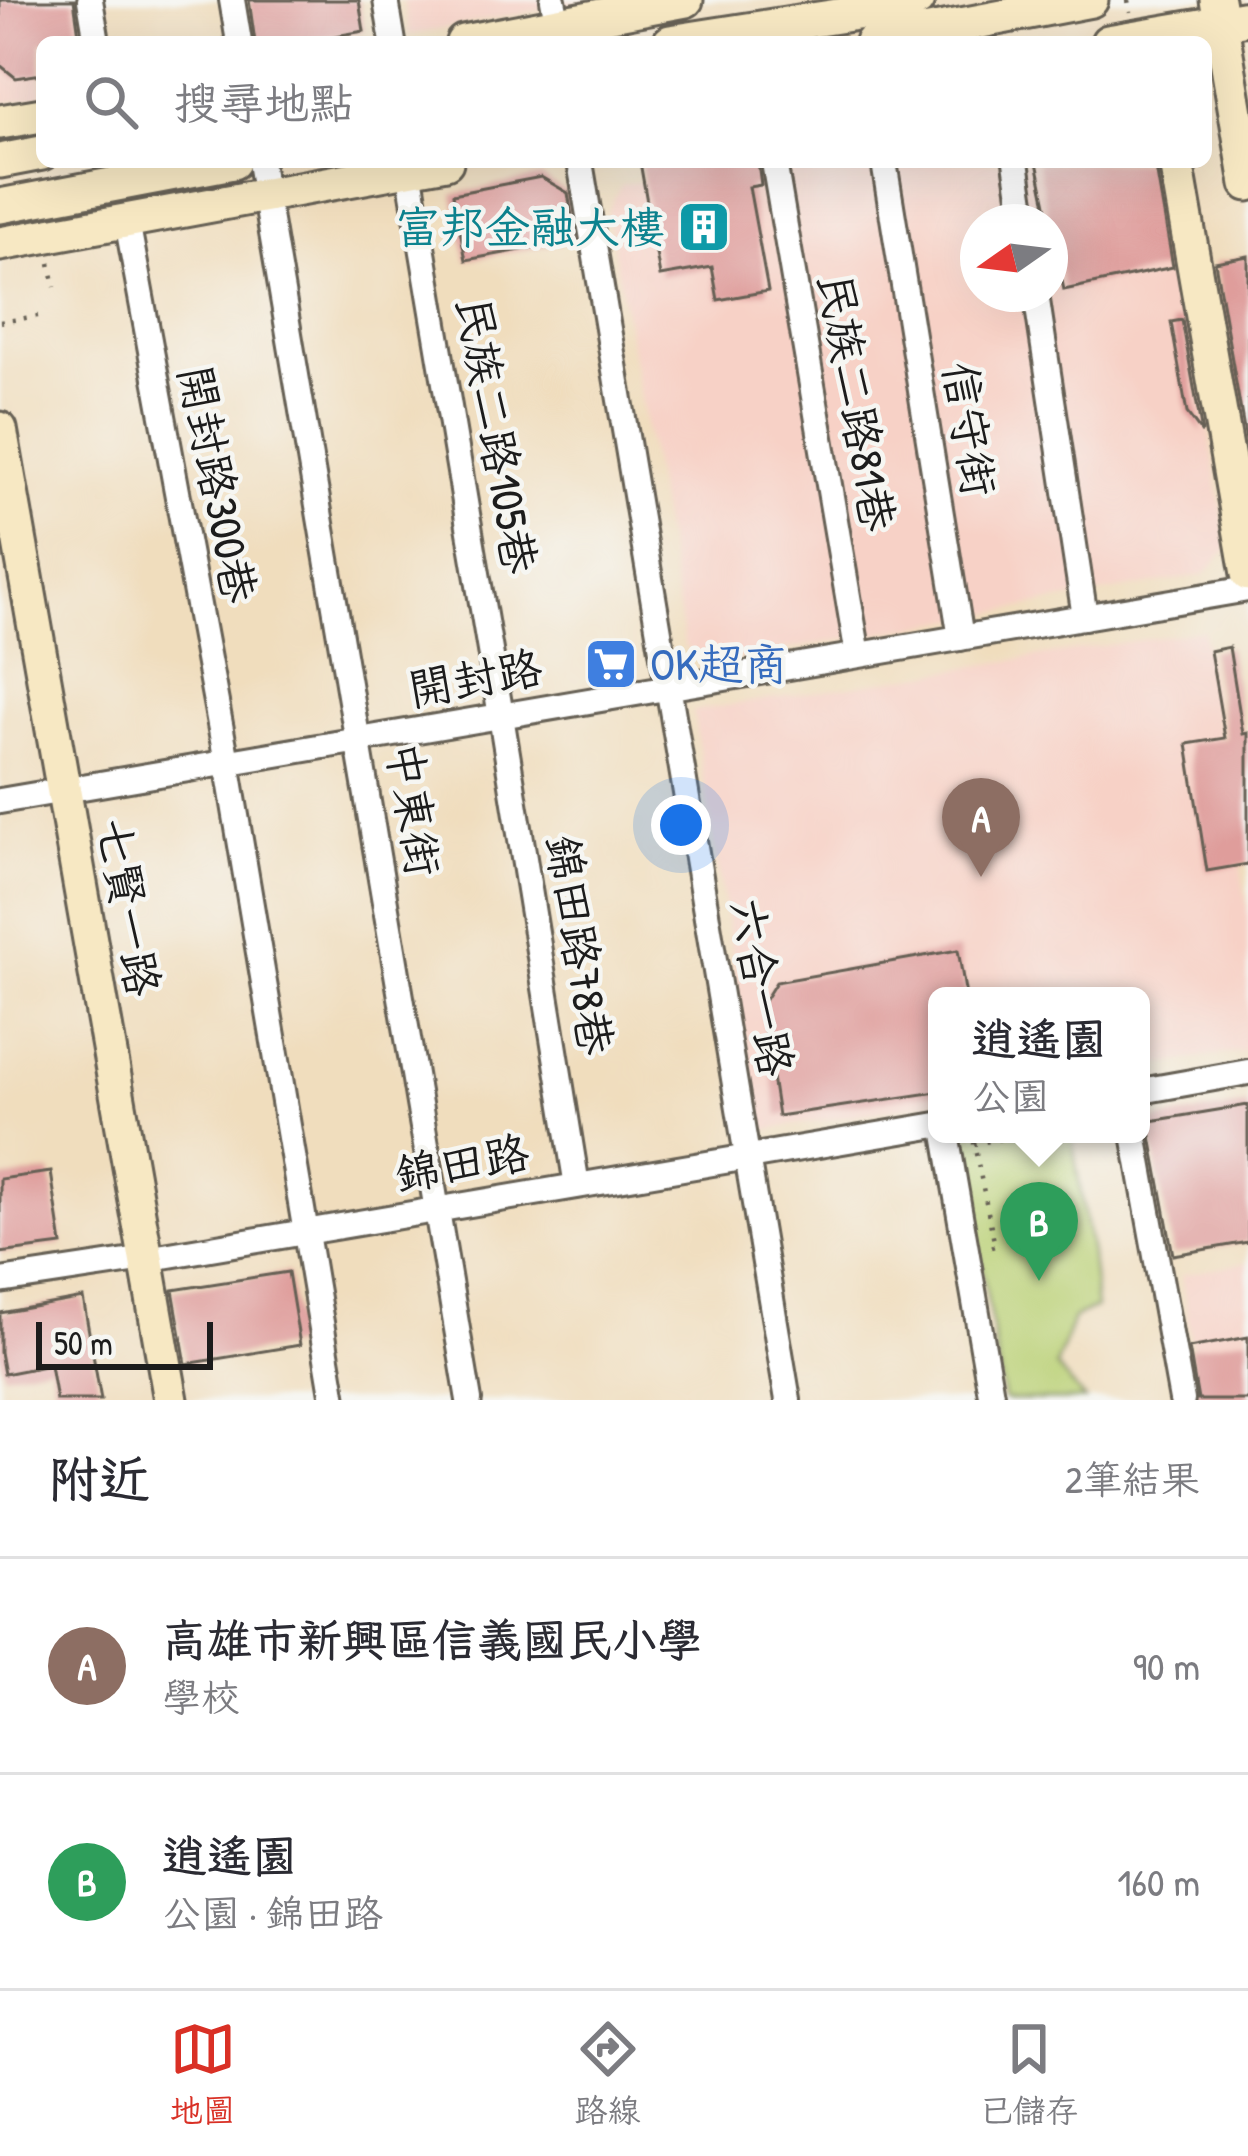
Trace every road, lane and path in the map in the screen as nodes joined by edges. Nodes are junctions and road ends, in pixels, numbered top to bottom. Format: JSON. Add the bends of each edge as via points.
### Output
{"nodes":[{"id":1,"x":90,"y":0,"type":"edge"},
{"id":2,"x":232,"y":0,"type":"edge"},
{"id":3,"x":386,"y":0,"type":"edge"},
{"id":4,"x":686,"y":0,"type":"edge"},
{"id":5,"x":917,"y":0,"type":"edge"},
{"id":6,"x":1091,"y":0,"type":"edge"},
{"id":7,"x":1148,"y":0,"type":"edge"},
{"id":8,"x":1228,"y":14,"type":"edge"},
{"id":9,"x":557,"y":22,"type":"edge"},
{"id":10,"x":861,"y":24,"type":"edge"},
{"id":11,"x":96,"y":36,"type":"edge"},
{"id":12,"x":238,"y":36,"type":"edge"},
{"id":13,"x":393,"y":36,"type":"edge"},
{"id":14,"x":492,"y":36,"type":"edge"},
{"id":15,"x":734,"y":36,"type":"edge"},
{"id":16,"x":1155,"y":36,"type":"edge"},
{"id":17,"x":1161,"y":36,"type":"edge"},
{"id":18,"x":36,"y":116,"type":"edge"},
{"id":19,"x":0,"y":122,"type":"edge"},
{"id":20,"x":36,"y":154,"type":"edge"},
{"id":21,"x":0,"y":161,"type":"edge"},
{"id":22,"x":201,"y":168,"type":"edge"},
{"id":23,"x":414,"y":168,"type":"edge"},
{"id":24,"x":581,"y":168,"type":"edge"},
{"id":25,"x":775,"y":168,"type":"edge"},
{"id":26,"x":885,"y":168,"type":"edge"},
{"id":27,"x":1017,"y":168,"type":"edge"},
{"id":28,"x":1178,"y":168,"type":"edge"},
{"id":29,"x":409,"y":169,"type":"junction"},
{"id":30,"x":263,"y":178,"type":"edge"},
{"id":31,"x":1248,"y":184,"type":"edge"},
{"id":32,"x":1022,"y":204,"type":"edge"},
{"id":33,"x":0,"y":206,"type":"edge"},
{"id":34,"x":127,"y":220,"type":"junction"},
{"id":35,"x":0,"y":244,"type":"edge"},
{"id":36,"x":1039,"y":312,"type":"edge"},
{"id":37,"x":38,"y":316,"type":"dead end"},
{"id":38,"x":0,"y":322,"type":"edge"},
{"id":39,"x":0,"y":429,"type":"edge"},
{"id":40,"x":1248,"y":574,"type":"edge"},
{"id":41,"x":1248,"y":590,"type":"edge"},
{"id":42,"x":1085,"y":617,"type":"junction"},
{"id":43,"x":962,"y":638,"type":"junction"},
{"id":44,"x":858,"y":656,"type":"junction"},
{"id":45,"x":669,"y":688,"type":"junction"},
{"id":46,"x":501,"y":716,"type":"junction"},
{"id":47,"x":360,"y":740,"type":"junction"},
{"id":48,"x":227,"y":762,"type":"junction"},
{"id":49,"x":63,"y":790,"type":"junction"},
{"id":50,"x":0,"y":801,"type":"edge"},
{"id":51,"x":1248,"y":1072,"type":"edge"},
{"id":52,"x":1150,"y":1088,"type":"edge"},
{"id":53,"x":928,"y":1127,"type":"edge"},
{"id":54,"x":948,"y":1143,"type":"edge"},
{"id":55,"x":979,"y":1143,"type":"edge"},
{"id":56,"x":1136,"y":1143,"type":"edge"},
{"id":57,"x":747,"y":1157,"type":"junction"},
{"id":58,"x":577,"y":1186,"type":"junction"},
{"id":59,"x":436,"y":1210,"type":"junction"},
{"id":60,"x":307,"y":1232,"type":"junction"},
{"id":61,"x":984,"y":1249,"type":"dead end"},
{"id":62,"x":146,"y":1259,"type":"junction"},
{"id":63,"x":0,"y":1282,"type":"edge"},
{"id":64,"x":171,"y":1400,"type":"edge"},
{"id":65,"x":334,"y":1400,"type":"edge"},
{"id":66,"x":469,"y":1400,"type":"edge"},
{"id":67,"x":788,"y":1400,"type":"edge"},
{"id":68,"x":992,"y":1400,"type":"edge"},
{"id":69,"x":1182,"y":1400,"type":"edge"}],
"edges":[{"from":1,"to":11,"type":"street"},
{"from":2,"to":12,"type":"street"},
{"from":3,"to":13,"type":"street"},
{"from":4,"to":9,"type":"street"},
{"from":5,"to":10,"type":"street"},
{"from":6,"to":10,"type":"street"},
{"from":7,"to":16,"type":"street"},
{"from":8,"to":17,"type":"street"},
{"from":8,"to":31,"type":"street"},
{"from":9,"to":14,"type":"street"},
{"from":10,"to":15,"type":"street"},
{"from":18,"to":19,"type":"street"},
{"from":20,"to":21,"type":"street"},
{"from":22,"to":33,"type":"street"},
{"from":23,"to":29,"type":"street"},
{"from":24,"to":45,"type":"street","name":"六合一路"},
{"from":25,"to":44,"type":"street","name":"民族二路81巷"},
{"from":26,"to":43,"type":"street","name":"信守街"},
{"from":27,"to":32,"type":"street"},
{"from":28,"to":40,"type":"street"},
{"from":29,"to":30,"type":"street"},
{"from":29,"to":46,"type":"street","name":"民族二路105巷"},
{"from":30,"to":34,"type":"street"},
{"from":30,"to":47,"type":"street","name":"中東街"},
{"from":34,"to":35,"type":"street"},
{"from":34,"to":48,"type":"street","name":"開封路300巷"},
{"from":36,"to":42,"type":"street"},
{"from":37,"to":38,"type":"path"},
{"from":39,"to":49,"type":"street","name":"七賢一路"},
{"from":41,"to":42,"type":"street","name":"開封路"},
{"from":42,"to":43,"type":"street","name":"開封路"},
{"from":43,"to":44,"type":"street","name":"開封路"},
{"from":44,"to":45,"type":"street","name":"開封路"},
{"from":45,"to":46,"type":"street","name":"開封路"},
{"from":45,"to":57,"type":"street","name":"六合一路"},
{"from":46,"to":47,"type":"street","name":"開封路"},
{"from":46,"to":58,"type":"street","name":"錦田路78巷"},
{"from":47,"to":48,"type":"street","name":"開封路"},
{"from":47,"to":59,"type":"street","name":"中東街"},
{"from":48,"to":49,"type":"street","name":"開封路"},
{"from":48,"to":60,"type":"street","name":"開封路300巷"},
{"from":49,"to":50,"type":"street","name":"開封路"},
{"from":49,"to":62,"type":"street","name":"七賢一路"},
{"from":51,"to":52,"type":"street"},
{"from":53,"to":57,"type":"street","name":"錦田路"},
{"from":54,"to":68,"type":"street"},
{"from":55,"to":61,"type":"path","via":[[994,1246]]},
{"from":56,"to":69,"type":"street"},
{"from":57,"to":58,"type":"street","name":"錦田路"},
{"from":57,"to":67,"type":"street","name":"六合一路"},
{"from":58,"to":59,"type":"street","name":"錦田路"},
{"from":59,"to":60,"type":"street","name":"錦田路"},
{"from":59,"to":66,"type":"street","name":"中東街"},
{"from":60,"to":62,"type":"street","name":"錦田路"},
{"from":60,"to":65,"type":"street","name":"開封路300巷"},
{"from":62,"to":63,"type":"street","name":"錦田路"},
{"from":62,"to":64,"type":"street","name":"七賢一路"}]}
